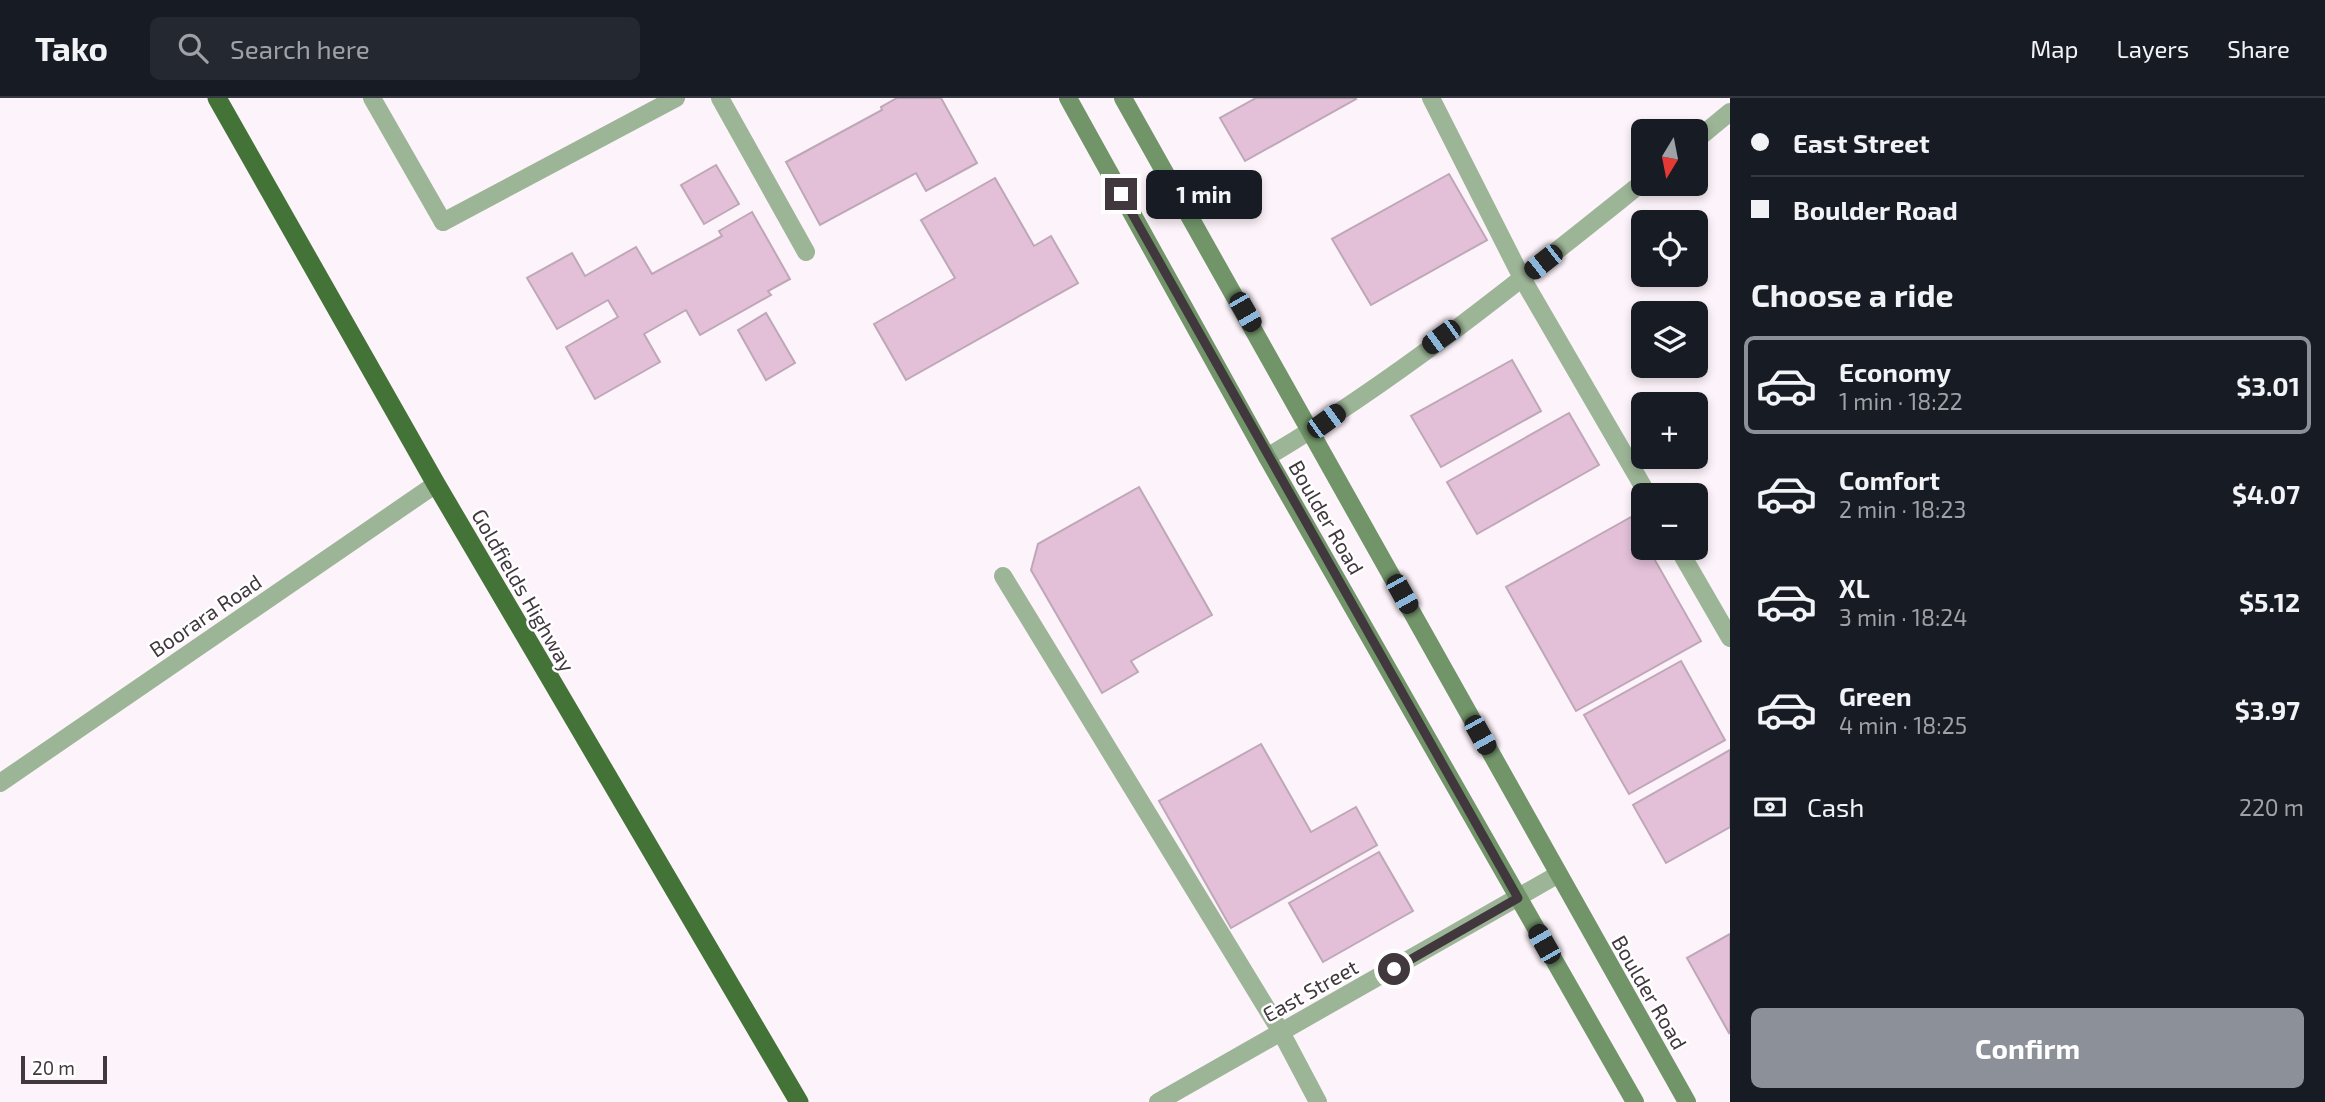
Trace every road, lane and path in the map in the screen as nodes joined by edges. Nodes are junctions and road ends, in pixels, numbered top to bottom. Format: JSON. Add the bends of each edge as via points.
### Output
{"nodes":[{"id":1,"x":217,"y":98,"type":"edge"},
{"id":2,"x":372,"y":98,"type":"edge"},
{"id":3,"x":676,"y":98,"type":"edge"},
{"id":4,"x":720,"y":98,"type":"edge"},
{"id":5,"x":1068,"y":98,"type":"edge"},
{"id":6,"x":1123,"y":98,"type":"edge"},
{"id":7,"x":1432,"y":98,"type":"edge"},
{"id":8,"x":1730,"y":112,"type":"edge"},
{"id":9,"x":1708,"y":130,"type":"edge"},
{"id":10,"x":1631,"y":192,"type":"edge"},
{"id":11,"x":806,"y":252,"type":"dead end"},
{"id":12,"x":1522,"y":278,"type":"junction"},
{"id":13,"x":1312,"y":430,"type":"junction"},
{"id":14,"x":1267,"y":457,"type":"junction"},
{"id":15,"x":1641,"y":483,"type":"edge"},
{"id":16,"x":436,"y":484,"type":"junction"},
{"id":17,"x":1685,"y":560,"type":"edge"},
{"id":18,"x":1003,"y":576,"type":"dead end"},
{"id":19,"x":1730,"y":638,"type":"edge"},
{"id":20,"x":0,"y":783,"type":"edge"},
{"id":21,"x":1557,"y":875,"type":"junction"},
{"id":22,"x":1518,"y":898,"type":"junction"},
{"id":23,"x":1281,"y":1032,"type":"junction"},
{"id":24,"x":799,"y":1102,"type":"edge"},
{"id":25,"x":1158,"y":1102,"type":"edge"},
{"id":26,"x":1318,"y":1102,"type":"edge"},
{"id":27,"x":1635,"y":1102,"type":"edge"},
{"id":28,"x":1687,"y":1102,"type":"edge"}],
"edges":[{"from":1,"to":16,"type":"highway","name":"Goldfields Highway"},
{"from":2,"to":3,"type":"street","via":[[443,222]]},
{"from":4,"to":11,"type":"street"},
{"from":5,"to":14,"type":"main road","name":"Boulder Road"},
{"from":6,"to":13,"type":"main road","name":"Boulder Road"},
{"from":7,"to":12,"type":"street"},
{"from":8,"to":9,"type":"street"},
{"from":10,"to":12,"type":"street"},
{"from":12,"to":13,"type":"street"},
{"from":12,"to":15,"type":"street"},
{"from":13,"to":14,"type":"street"},
{"from":13,"to":21,"type":"main road","name":"Boulder Road"},
{"from":14,"to":22,"type":"main road","name":"Boulder Road"},
{"from":16,"to":20,"type":"street","name":"Boorara Road"},
{"from":16,"to":24,"type":"highway","name":"Goldfields Highway"},
{"from":17,"to":19,"type":"street"},
{"from":18,"to":23,"type":"street"},
{"from":21,"to":22,"type":"street","name":"East Street"},
{"from":21,"to":28,"type":"main road","name":"Boulder Road"},
{"from":22,"to":23,"type":"street","name":"East Street"},
{"from":22,"to":27,"type":"main road","name":"Boulder Road"},
{"from":23,"to":25,"type":"street","name":"East Street"},
{"from":23,"to":26,"type":"street"}]}
